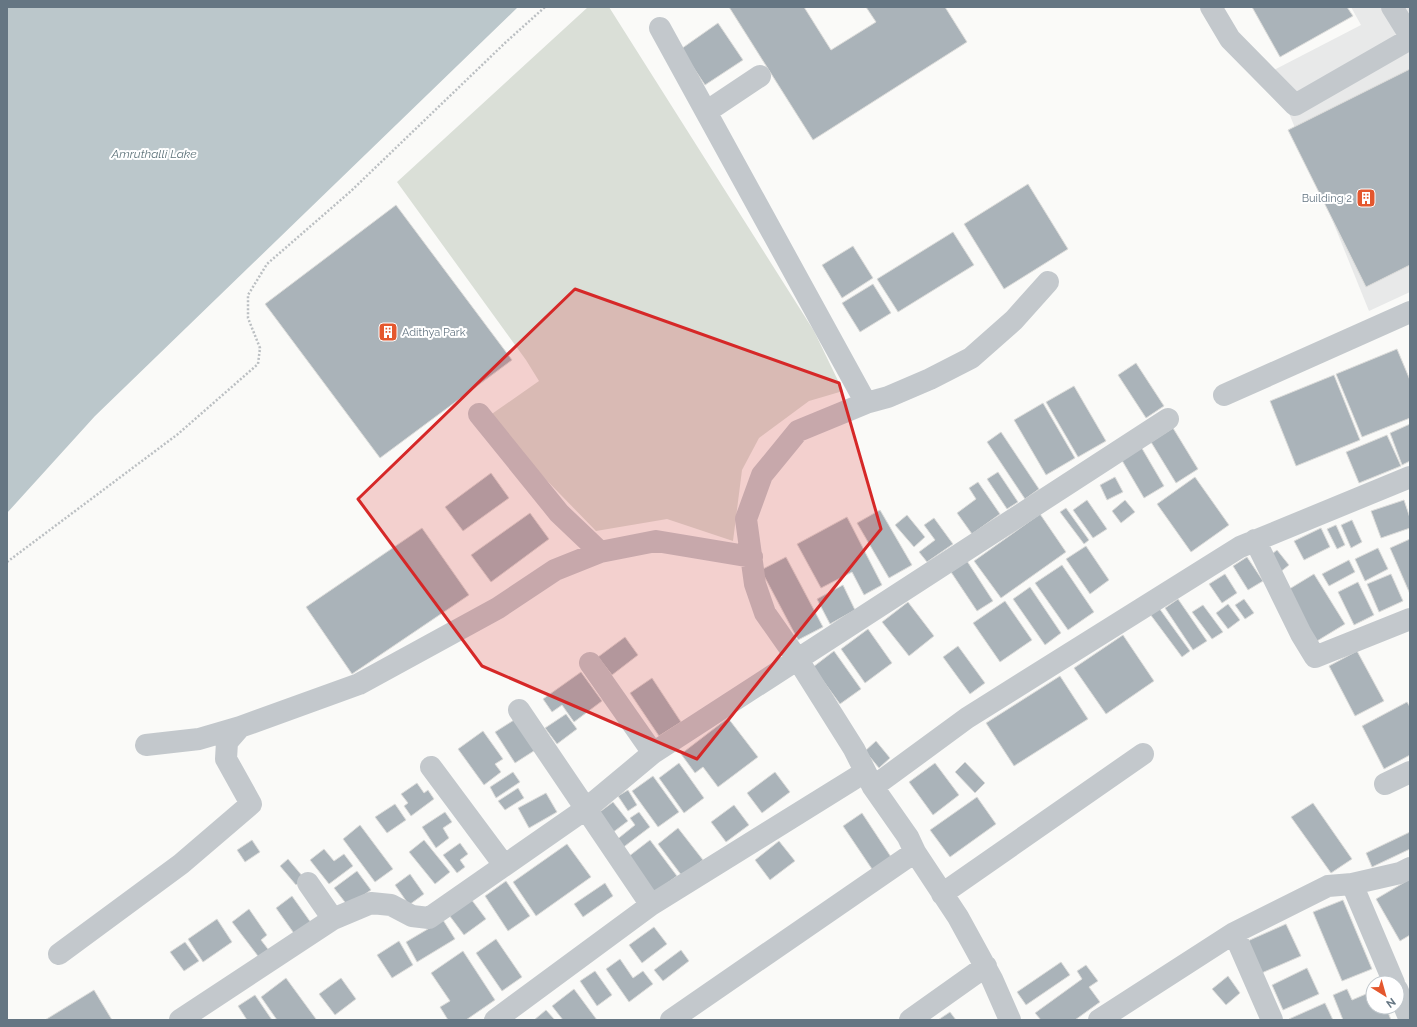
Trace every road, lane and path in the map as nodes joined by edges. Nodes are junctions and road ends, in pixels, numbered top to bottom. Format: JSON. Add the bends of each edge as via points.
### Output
{"nodes":[{"id":1,"x":545,"y":7,"type":"edge"},
{"id":2,"x":1211,"y":7,"type":"edge"},
{"id":3,"x":1392,"y":7,"type":"edge"},
{"id":4,"x":660,"y":28,"type":"dead end"},
{"id":5,"x":1410,"y":38,"type":"edge"},
{"id":6,"x":760,"y":76,"type":"dead end"},
{"id":7,"x":706,"y":112,"type":"junction"},
{"id":8,"x":1048,"y":282,"type":"dead end"},
{"id":9,"x":1410,"y":312,"type":"edge"},
{"id":10,"x":1224,"y":395,"type":"dead end"},
{"id":11,"x":866,"y":403,"type":"junction"},
{"id":12,"x":479,"y":414,"type":"dead end"},
{"id":13,"x":1168,"y":419,"type":"dead end"},
{"id":14,"x":1410,"y":477,"type":"edge"},
{"id":15,"x":1255,"y":540,"type":"junction"},
{"id":16,"x":600,"y":552,"type":"junction"},
{"id":17,"x":752,"y":557,"type":"junction"},
{"id":18,"x":7,"y":562,"type":"edge"},
{"id":19,"x":1410,"y":619,"type":"edge"},
{"id":20,"x":798,"y":660,"type":"junction"},
{"id":21,"x":590,"y":663,"type":"dead end"},
{"id":22,"x":519,"y":710,"type":"dead end"},
{"id":23,"x":240,"y":727,"type":"junction"},
{"id":24,"x":146,"y":745,"type":"dead end"},
{"id":25,"x":653,"y":753,"type":"junction"},
{"id":26,"x":1144,"y":754,"type":"dead end"},
{"id":27,"x":431,"y":767,"type":"dead end"},
{"id":28,"x":1410,"y":772,"type":"edge"},
{"id":29,"x":869,"y":780,"type":"junction"},
{"id":30,"x":1385,"y":784,"type":"dead end"},
{"id":31,"x":587,"y":808,"type":"junction"},
{"id":32,"x":915,"y":852,"type":"junction"},
{"id":33,"x":504,"y":865,"type":"junction"},
{"id":34,"x":1410,"y":868,"type":"edge"},
{"id":35,"x":308,"y":883,"type":"dead end"},
{"id":36,"x":1352,"y":884,"type":"junction"},
{"id":37,"x":942,"y":894,"type":"junction"},
{"id":38,"x":651,"y":905,"type":"junction"},
{"id":39,"x":333,"y":919,"type":"junction"},
{"id":40,"x":1234,"y":933,"type":"junction"},
{"id":41,"x":58,"y":954,"type":"dead end"},
{"id":42,"x":986,"y":966,"type":"junction"},
{"id":43,"x":1391,"y":975,"type":"edge"},
{"id":44,"x":1405,"y":1008,"type":"edge"},
{"id":45,"x":180,"y":1020,"type":"edge"},
{"id":46,"x":495,"y":1020,"type":"edge"},
{"id":47,"x":671,"y":1020,"type":"edge"},
{"id":48,"x":910,"y":1020,"type":"edge"},
{"id":49,"x":1010,"y":1020,"type":"edge"},
{"id":50,"x":1099,"y":1020,"type":"edge"},
{"id":51,"x":1272,"y":1020,"type":"edge"},
{"id":52,"x":1410,"y":1020,"type":"edge"}],
"edges":[{"from":1,"to":18,"type":"path","via":[[351,191],[267,264],[248,295],[248,318],[260,348],[258,364],[178,434]]},
{"from":2,"to":5,"type":"street","via":[[1230,39],[1295,106]]},
{"from":3,"to":5,"type":"street"},
{"from":4,"to":7,"type":"street"},
{"from":6,"to":7,"type":"street"},
{"from":7,"to":11,"type":"street"},
{"from":8,"to":11,"type":"street","via":[[1014,320],[971,358],[930,380]]},
{"from":9,"to":10,"type":"street"},
{"from":11,"to":17,"type":"street","via":[[798,431],[762,475],[746,519]]},
{"from":12,"to":16,"type":"street","via":[[559,513]]},
{"from":13,"to":20,"type":"street"},
{"from":14,"to":15,"type":"street"},
{"from":15,"to":19,"type":"street","via":[[1315,657]]},
{"from":15,"to":29,"type":"street"},
{"from":16,"to":17,"type":"street","via":[[656,541]]},
{"from":16,"to":23,"type":"street","via":[[555,570],[491,612],[359,684]]},
{"from":17,"to":20,"type":"street","via":[[755,584],[765,613]]},
{"from":20,"to":25,"type":"street"},
{"from":20,"to":29,"type":"street","via":[[854,749]]},
{"from":21,"to":25,"type":"street"},
{"from":22,"to":31,"type":"street"},
{"from":23,"to":24,"type":"street","via":[[199,739]]},
{"from":23,"to":41,"type":"street","via":[[227,742],[226,759],[251,804],[181,864]]},
{"from":25,"to":31,"type":"street"},
{"from":26,"to":37,"type":"street"},
{"from":27,"to":33,"type":"street"},
{"from":28,"to":30,"type":"street"},
{"from":29,"to":32,"type":"street","via":[[908,837]]},
{"from":29,"to":38,"type":"street"},
{"from":31,"to":33,"type":"street"},
{"from":31,"to":38,"type":"street"},
{"from":32,"to":37,"type":"street"},
{"from":32,"to":47,"type":"street"},
{"from":33,"to":39,"type":"street","via":[[429,918],[412,916],[391,905],[371,903]]},
{"from":34,"to":36,"type":"street","via":[[1400,873]]},
{"from":35,"to":39,"type":"street"},
{"from":36,"to":40,"type":"street","via":[[1328,886]]},
{"from":36,"to":43,"type":"street"},
{"from":37,"to":42,"type":"street"},
{"from":38,"to":46,"type":"street"},
{"from":39,"to":45,"type":"street"},
{"from":40,"to":50,"type":"street"},
{"from":40,"to":51,"type":"street"},
{"from":42,"to":48,"type":"street"},
{"from":42,"to":49,"type":"street"},
{"from":44,"to":52,"type":"street"}]}
